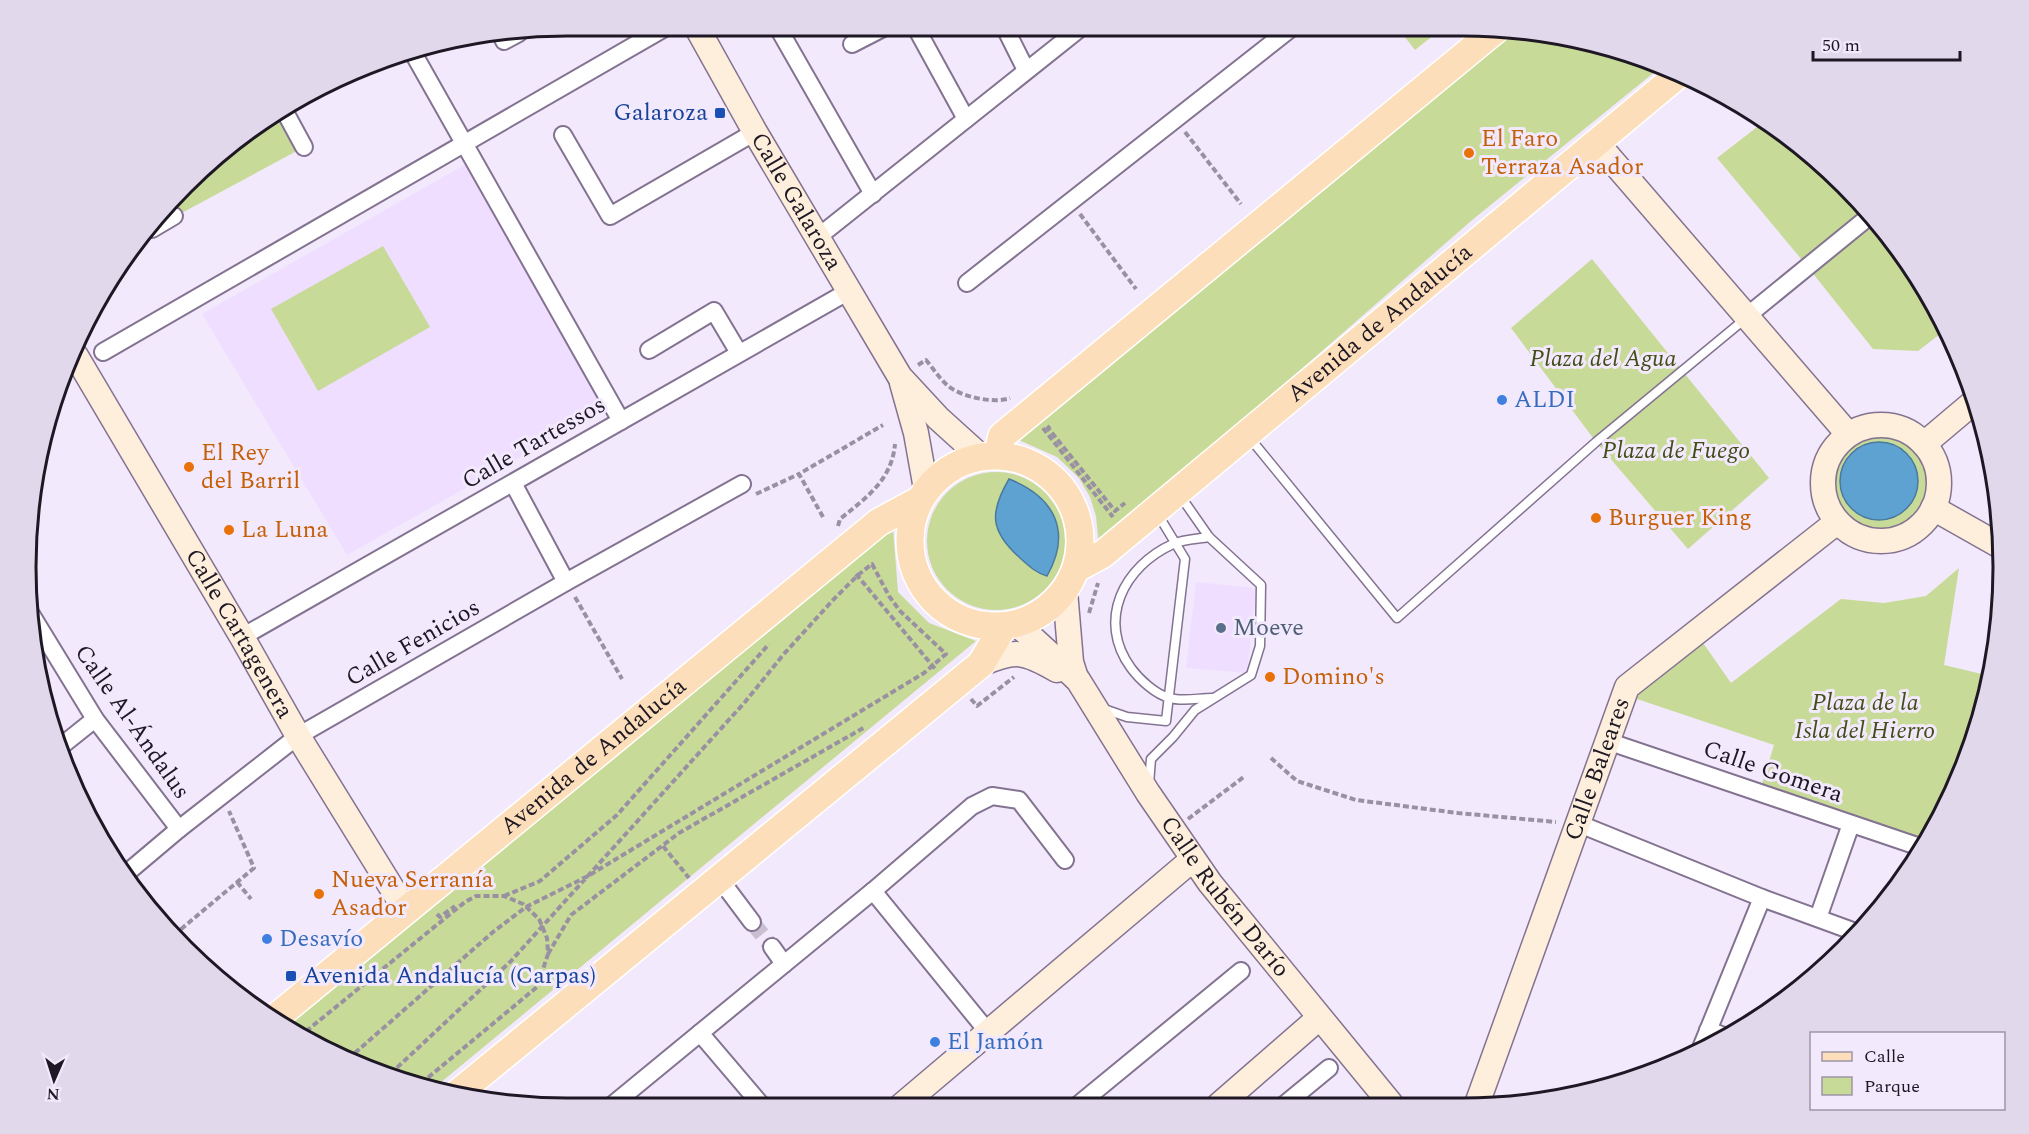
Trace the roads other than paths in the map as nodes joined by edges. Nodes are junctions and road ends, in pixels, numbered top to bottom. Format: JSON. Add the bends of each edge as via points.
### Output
{"nodes":[{"id":1,"x":650,"y":36,"type":"edge"},
{"id":2,"x":702,"y":36,"type":"edge"},
{"id":3,"x":783,"y":36,"type":"edge"},
{"id":4,"x":868,"y":36,"type":"edge"},
{"id":5,"x":920,"y":36,"type":"edge"},
{"id":6,"x":1009,"y":36,"type":"edge"},
{"id":7,"x":1070,"y":36,"type":"edge"},
{"id":8,"x":1281,"y":36,"type":"edge"},
{"id":9,"x":1504,"y":38,"type":"edge"},
{"id":10,"x":852,"y":44,"type":"dead end"},
{"id":11,"x":416,"y":58,"type":"edge"},
{"id":12,"x":1026,"y":70,"type":"junction"},
{"id":13,"x":1672,"y":79,"type":"edge"},
{"id":14,"x":287,"y":116,"type":"edge"},
{"id":15,"x":966,"y":119,"type":"junction"},
{"id":16,"x":755,"y":132,"type":"junction"},
{"id":17,"x":564,"y":135,"type":"dead end"},
{"id":18,"x":465,"y":142,"type":"junction"},
{"id":19,"x":1597,"y":143,"type":"junction"},
{"id":20,"x":304,"y":147,"type":"dead end"},
{"id":21,"x":873,"y":194,"type":"junction"},
{"id":22,"x":174,"y":216,"type":"dead end"},
{"id":23,"x":1864,"y":221,"type":"edge"},
{"id":24,"x":164,"y":222,"type":"edge"},
{"id":25,"x":818,"y":237,"type":"junction"},
{"id":26,"x":967,"y":283,"type":"dead end"},
{"id":27,"x":849,"y":291,"type":"junction"},
{"id":28,"x":1747,"y":316,"type":"junction"},
{"id":29,"x":649,"y":350,"type":"dead end"},
{"id":30,"x":103,"y":352,"type":"dead end"},
{"id":31,"x":739,"y":353,"type":"junction"},
{"id":32,"x":74,"y":369,"type":"edge"},
{"id":33,"x":900,"y":377,"type":"junction"},
{"id":34,"x":1968,"y":407,"type":"edge"},
{"id":35,"x":621,"y":421,"type":"junction"},
{"id":36,"x":1246,"y":434,"type":"junction"},
{"id":37,"x":1848,"y":434,"type":"junction"},
{"id":38,"x":1924,"y":444,"type":"junction"},
{"id":39,"x":989,"y":456,"type":"junction"},
{"id":40,"x":513,"y":483,"type":"junction"},
{"id":41,"x":747,"y":491,"type":"road end"},
{"id":42,"x":1178,"y":492,"type":"junction"},
{"id":43,"x":922,"y":495,"type":"junction"},
{"id":44,"x":1934,"y":508,"type":"junction"},
{"id":45,"x":1155,"y":510,"type":"junction"},
{"id":46,"x":1837,"y":522,"type":"junction"},
{"id":47,"x":1209,"y":537,"type":"junction"},
{"id":48,"x":1992,"y":542,"type":"edge"},
{"id":49,"x":1175,"y":543,"type":"junction"},
{"id":50,"x":1089,"y":572,"type":"junction"},
{"id":51,"x":571,"y":589,"type":"junction"},
{"id":52,"x":1065,"y":591,"type":"junction"},
{"id":53,"x":1010,"y":625,"type":"junction"},
{"id":54,"x":40,"y":629,"type":"edge"},
{"id":55,"x":242,"y":637,"type":"junction"},
{"id":56,"x":981,"y":664,"type":"junction"},
{"id":57,"x":1076,"y":678,"type":"junction"},
{"id":58,"x":1212,"y":698,"type":"junction"},
{"id":59,"x":1170,"y":699,"type":"junction"},
{"id":60,"x":1093,"y":706,"type":"junction"},
{"id":61,"x":95,"y":719,"type":"junction"},
{"id":62,"x":298,"y":736,"type":"junction"},
{"id":63,"x":1607,"y":741,"type":"junction"},
{"id":64,"x":66,"y":742,"type":"edge"},
{"id":65,"x":1148,"y":793,"type":"junction"},
{"id":66,"x":1567,"y":822,"type":"junction"},
{"id":67,"x":1851,"y":824,"type":"junction"},
{"id":68,"x":179,"y":829,"type":"junction"},
{"id":69,"x":1914,"y":845,"type":"edge"},
{"id":70,"x":1193,"y":859,"type":"junction"},
{"id":71,"x":1065,"y":860,"type":"dead end"},
{"id":72,"x":131,"y":870,"type":"edge"},
{"id":73,"x":720,"y":878,"type":"junction"},
{"id":74,"x":873,"y":891,"type":"junction"},
{"id":75,"x":1762,"y":898,"type":"junction"},
{"id":76,"x":406,"y":911,"type":"junction"},
{"id":77,"x":1818,"y":918,"type":"junction"},
{"id":78,"x":752,"y":922,"type":"tunnel mouth"},
{"id":79,"x":1849,"y":930,"type":"edge"},
{"id":80,"x":772,"y":947,"type":"tunnel mouth"},
{"id":81,"x":784,"y":964,"type":"junction"},
{"id":82,"x":1241,"y":971,"type":"dead end"},
{"id":83,"x":280,"y":1014,"type":"edge"},
{"id":84,"x":1319,"y":1018,"type":"junction"},
{"id":85,"x":988,"y":1032,"type":"junction"},
{"id":86,"x":700,"y":1033,"type":"junction"},
{"id":87,"x":1716,"y":1033,"type":"edge"},
{"id":88,"x":1329,"y":1068,"type":"dead end"},
{"id":89,"x":464,"y":1088,"type":"edge"},
{"id":90,"x":621,"y":1098,"type":"edge"},
{"id":91,"x":755,"y":1098,"type":"edge"},
{"id":92,"x":910,"y":1098,"type":"edge"},
{"id":93,"x":1088,"y":1098,"type":"edge"},
{"id":94,"x":1227,"y":1098,"type":"edge"},
{"id":95,"x":1293,"y":1098,"type":"edge"},
{"id":96,"x":1386,"y":1098,"type":"edge"},
{"id":97,"x":1479,"y":1098,"type":"edge"}],
"edges":[{"from":1,"to":18,"type":"street"},
{"from":2,"to":16,"type":"street","name":"Calle Galaroza"},
{"from":3,"to":21,"type":"street"},
{"from":4,"to":10,"type":"street"},
{"from":5,"to":15,"type":"street"},
{"from":6,"to":12,"type":"street"},
{"from":7,"to":12,"type":"street"},
{"from":8,"to":26,"type":"street"},
{"from":9,"to":39,"type":"main road","via":[[1002,436]]},
{"from":11,"to":18,"type":"street"},
{"from":12,"to":15,"type":"street"},
{"from":13,"to":19,"type":"main road","name":"Avenida de Andalucía"},
{"from":14,"to":20,"type":"street"},
{"from":15,"to":21,"type":"street"},
{"from":16,"to":17,"type":"street","via":[[610,216]]},
{"from":16,"to":25,"type":"street","name":"Calle Galaroza"},
{"from":18,"to":30,"type":"street"},
{"from":18,"to":35,"type":"street"},
{"from":19,"to":28,"type":"street"},
{"from":19,"to":36,"type":"main road","name":"Avenida de Andalucía"},
{"from":21,"to":25,"type":"street"},
{"from":22,"to":24,"type":"street"},
{"from":23,"to":28,"type":"street"},
{"from":25,"to":27,"type":"street","name":"Calle Galaroza"},
{"from":27,"to":31,"type":"street","name":"Calle Tartessos"},
{"from":27,"to":33,"type":"street","name":"Calle Galaroza"},
{"from":28,"to":36,"type":"lane","via":[[1596,442],[1397,618]]},
{"from":28,"to":37,"type":"street"},
{"from":29,"to":31,"type":"street","via":[[714,311]]},
{"from":31,"to":35,"type":"street","name":"Calle Tartessos"},
{"from":32,"to":55,"type":"street","name":"Calle Cartagenera"},
{"from":33,"to":39,"type":"street","name":"Calle Galaroza","via":[[939,418]]},
{"from":33,"to":43,"type":"street","name":"Calle Galaroza","via":[[916,433]]},
{"from":34,"to":38,"type":"street"},
{"from":35,"to":40,"type":"street","name":"Calle Tartessos"},
{"from":36,"to":42,"type":"main road","name":"Avenida de Andalucía"},
{"from":37,"to":38,"type":"street","via":[[1880,424],[1912,433]]},
{"from":37,"to":46,"type":"street","via":[[1827,459],[1822,475],[1825,500]]},
{"from":38,"to":44,"type":"street","via":[[1939,475]]},
{"from":39,"to":43,"type":"main road","via":[[950,468]]},
{"from":39,"to":50,"type":"main road","via":[[1023,460],[1047,473],[1065,492],[1077,515]]},
{"from":40,"to":51,"type":"street"},
{"from":40,"to":55,"type":"street","name":"Calle Tartessos"},
{"from":41,"to":51,"type":"street","name":"Calle Fenicios"},
{"from":42,"to":45,"type":"main road","name":"Avenida de Andalucía"},
{"from":42,"to":47,"type":"lane"},
{"from":43,"to":53,"type":"main road","via":[[910,526],[910,553],[917,578],[932,600],[952,616],[977,625]]},
{"from":43,"to":76,"type":"main road","name":"Avenida de Andalucía","via":[[879,522]]},
{"from":44,"to":46,"type":"street","via":[[1923,524],[1889,541],[1852,534]]},
{"from":44,"to":48,"type":"street"},
{"from":45,"to":49,"type":"lane"},
{"from":45,"to":50,"type":"main road","name":"Avenida de Andalucía","via":[[1102,554]]},
{"from":46,"to":63,"type":"street","name":"Calle Baleares","via":[[1627,687]]},
{"from":47,"to":49,"type":"lane"},
{"from":47,"to":58,"type":"lane","via":[[1261,585],[1262,613],[1260,646],[1251,675]]},
{"from":49,"to":59,"type":"lane","via":[[1185,559]]},
{"from":49,"to":59,"type":"lane","via":[[1144,562],[1125,584],[1116,613],[1120,652],[1144,683]]},
{"from":50,"to":52,"type":"main road"},
{"from":51,"to":62,"type":"street","name":"Calle Fenicios"},
{"from":52,"to":53,"type":"main road","via":[[1044,612]]},
{"from":52,"to":57,"type":"street","name":"Calle Rubén Darío"},
{"from":53,"to":56,"type":"main road"},
{"from":53,"to":57,"type":"street","name":"Calle Rubén Darío"},
{"from":54,"to":61,"type":"street","name":"Calle Al-Ándalus"},
{"from":55,"to":62,"type":"street","name":"Calle Cartagenera"},
{"from":56,"to":57,"type":"street","via":[[1006,654],[1023,654]]},
{"from":56,"to":73,"type":"main road"},
{"from":57,"to":60,"type":"street","name":"Calle Rubén Darío"},
{"from":58,"to":59,"type":"lane"},
{"from":58,"to":65,"type":"lane","via":[[1195,710],[1151,759]]},
{"from":59,"to":60,"type":"lane","via":[[1166,721],[1127,717]]},
{"from":60,"to":65,"type":"street","name":"Calle Rubén Darío"},
{"from":61,"to":64,"type":"street"},
{"from":61,"to":68,"type":"street","name":"Calle Al-Ándalus"},
{"from":62,"to":68,"type":"street","name":"Calle Fenicios"},
{"from":62,"to":76,"type":"street","name":"Calle Cartagenera"},
{"from":63,"to":66,"type":"street","name":"Calle Baleares"},
{"from":63,"to":67,"type":"street","name":"Calle Gomera"},
{"from":65,"to":70,"type":"street","name":"Calle Rubén Darío"},
{"from":66,"to":75,"type":"street"},
{"from":66,"to":97,"type":"street","name":"Calle Baleares"},
{"from":67,"to":69,"type":"street","name":"Calle Gomera"},
{"from":67,"to":77,"type":"street"},
{"from":68,"to":72,"type":"street","name":"Calle Fenicios"},
{"from":70,"to":84,"type":"street","name":"Calle Rubén Darío"},
{"from":70,"to":85,"type":"street"},
{"from":71,"to":74,"type":"street","via":[[1019,800],[992,796],[972,806]]},
{"from":73,"to":78,"type":"street"},
{"from":73,"to":89,"type":"main road"},
{"from":74,"to":81,"type":"street"},
{"from":74,"to":85,"type":"street"},
{"from":75,"to":77,"type":"street"},
{"from":75,"to":87,"type":"street"},
{"from":76,"to":83,"type":"main road","name":"Avenida de Andalucía"},
{"from":77,"to":79,"type":"street"},
{"from":80,"to":81,"type":"street"},
{"from":81,"to":86,"type":"street"},
{"from":82,"to":93,"type":"street"},
{"from":84,"to":94,"type":"street"},
{"from":84,"to":96,"type":"street","name":"Calle Rubén Darío"},
{"from":85,"to":92,"type":"street"},
{"from":86,"to":90,"type":"street"},
{"from":86,"to":91,"type":"street"},
{"from":88,"to":95,"type":"street"}]}
